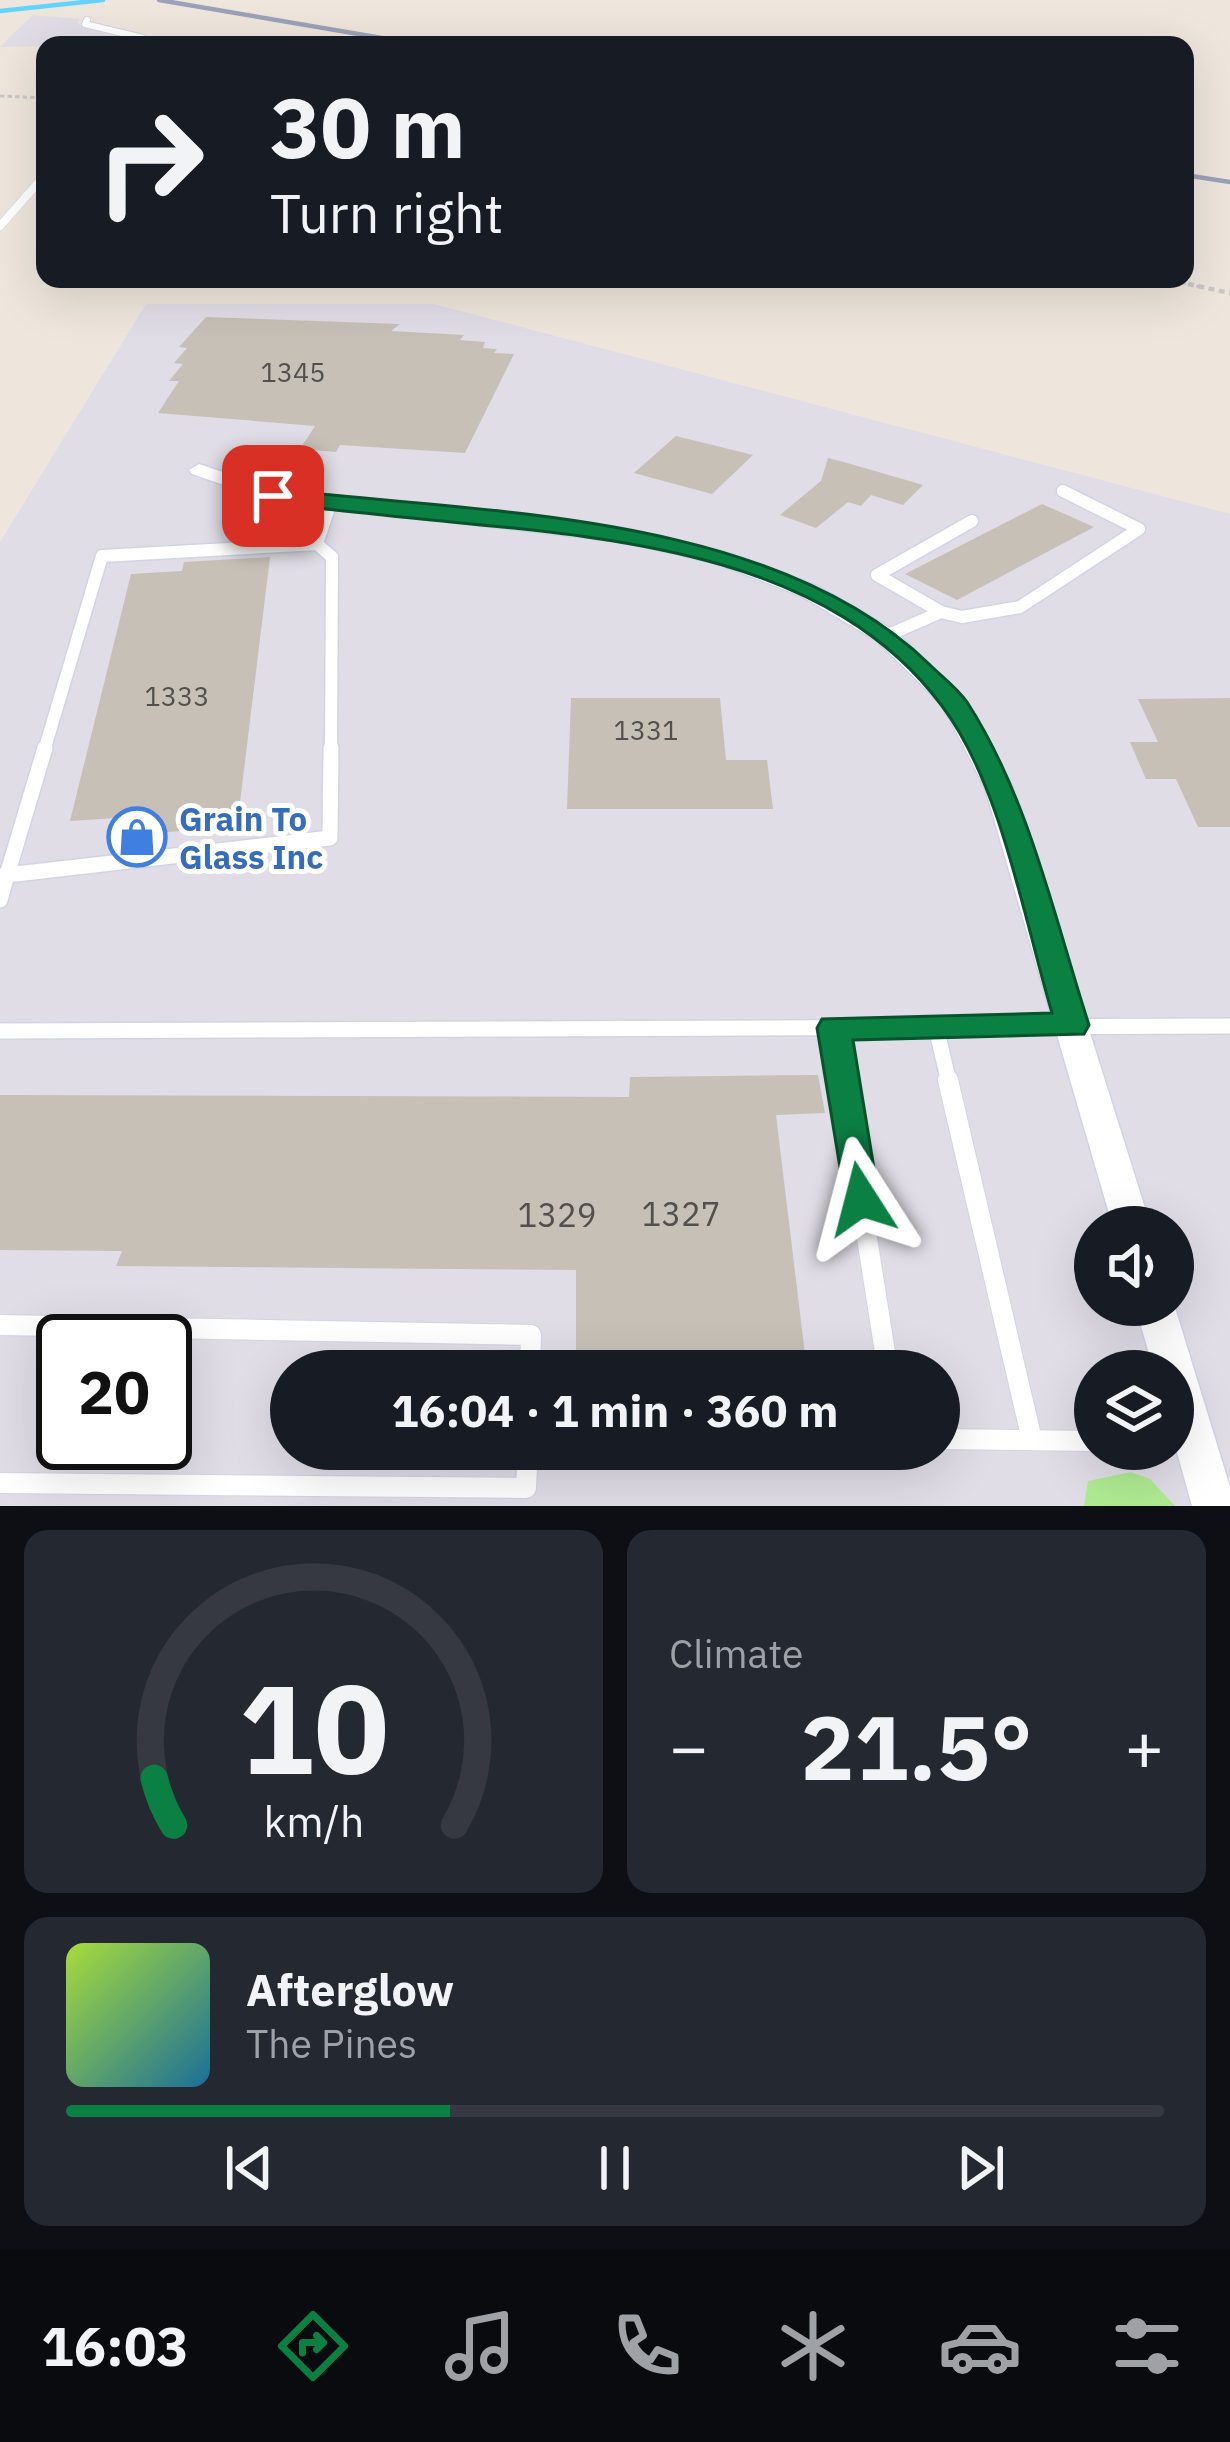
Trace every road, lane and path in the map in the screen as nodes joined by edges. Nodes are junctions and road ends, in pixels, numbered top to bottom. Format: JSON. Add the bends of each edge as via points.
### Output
{"nodes":[{"id":1,"x":87,"y":20,"type":"dead end"},
{"id":2,"x":135,"y":36,"type":"edge"},
{"id":3,"x":0,"y":96,"type":"edge"},
{"id":4,"x":36,"y":98,"type":"edge"},
{"id":5,"x":36,"y":185,"type":"edge"},
{"id":6,"x":0,"y":226,"type":"edge"},
{"id":7,"x":1194,"y":285,"type":"edge"},
{"id":8,"x":1230,"y":293,"type":"edge"},
{"id":9,"x":199,"y":470,"type":"dead end"},
{"id":10,"x":1063,"y":490,"type":"dead end"},
{"id":11,"x":332,"y":502,"type":"junction"},
{"id":12,"x":972,"y":521,"type":"dead end"},
{"id":13,"x":317,"y":544,"type":"junction"},
{"id":14,"x":940,"y":612,"type":"junction"},
{"id":15,"x":886,"y":636,"type":"junction"},
{"id":16,"x":3,"y":876,"type":"edge"},
{"id":17,"x":0,"y":900,"type":"edge"},
{"id":18,"x":1072,"y":1025,"type":"junction"},
{"id":19,"x":1230,"y":1026,"type":"edge"},
{"id":20,"x":936,"y":1027,"type":"junction"},
{"id":21,"x":834,"y":1028,"type":"junction"},
{"id":22,"x":0,"y":1031,"type":"edge"},
{"id":23,"x":1126,"y":1206,"type":"edge"},
{"id":24,"x":0,"y":1325,"type":"edge"},
{"id":25,"x":531,"y":1350,"type":"edge"},
{"id":26,"x":885,"y":1350,"type":"edge"},
{"id":27,"x":960,"y":1439,"type":"edge"},
{"id":28,"x":1032,"y":1440,"type":"junction"},
{"id":29,"x":1074,"y":1441,"type":"edge"},
{"id":30,"x":1194,"y":1463,"type":"edge"},
{"id":31,"x":527,"y":1470,"type":"edge"},
{"id":32,"x":0,"y":1483,"type":"edge"},
{"id":33,"x":1214,"y":1506,"type":"edge"}],
"edges":[{"from":1,"to":2,"type":"lane"},
{"from":3,"to":4,"type":"path"},
{"from":5,"to":6,"type":"lane"},
{"from":7,"to":8,"type":"path"},
{"from":9,"to":11,"type":"street","via":[[273,496]]},
{"from":10,"to":14,"type":"lane","via":[[1139,530],[1021,607],[962,617]]},
{"from":11,"to":13,"type":"lane"},
{"from":11,"to":15,"type":"street","via":[[624,535],[725,559],[809,591]]},
{"from":12,"to":14,"type":"lane","via":[[877,575]]},
{"from":13,"to":16,"type":"lane","via":[[102,556]]},
{"from":13,"to":16,"type":"lane","via":[[332,556],[330,838]]},
{"from":14,"to":15,"type":"lane"},
{"from":15,"to":18,"type":"street","via":[[954,703],[999,788]]},
{"from":16,"to":17,"type":"lane"},
{"from":18,"to":19,"type":"lane"},
{"from":18,"to":20,"type":"lane"},
{"from":18,"to":23,"type":"street"},
{"from":20,"to":21,"type":"lane"},
{"from":20,"to":28,"type":"lane"},
{"from":21,"to":22,"type":"lane"},
{"from":21,"to":26,"type":"lane"},
{"from":24,"to":25,"type":"lane","via":[[531,1335]]},
{"from":27,"to":28,"type":"lane"},
{"from":28,"to":29,"type":"lane"},
{"from":30,"to":33,"type":"street"},
{"from":31,"to":32,"type":"lane","via":[[526,1488]]}]}
